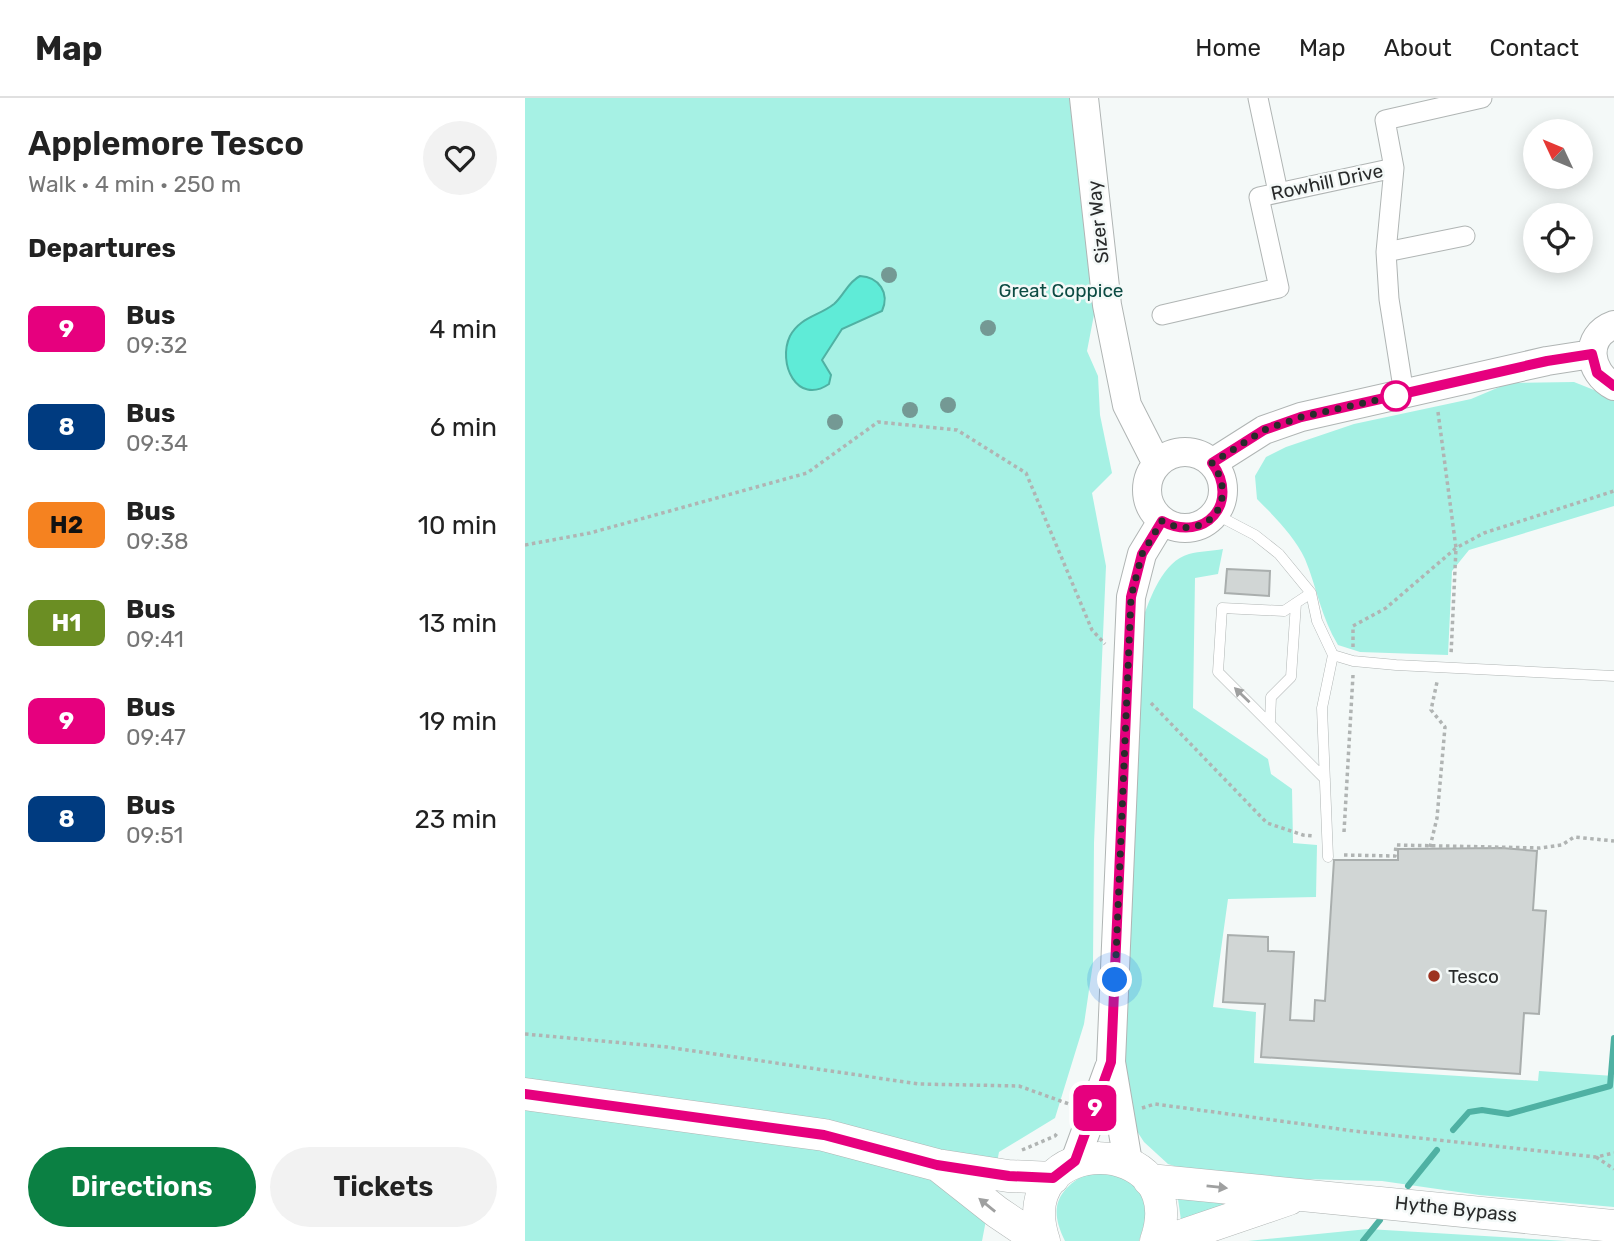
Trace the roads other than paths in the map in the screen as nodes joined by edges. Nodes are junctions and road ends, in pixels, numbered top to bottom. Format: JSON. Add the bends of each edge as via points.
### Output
{"nodes":[{"id":1,"x":1084,"y":98,"type":"edge"},
{"id":2,"x":1258,"y":98,"type":"edge"},
{"id":3,"x":1482,"y":98,"type":"edge"},
{"id":4,"x":1394,"y":168,"type":"junction"},
{"id":5,"x":1269,"y":195,"type":"junction"},
{"id":6,"x":1465,"y":236,"type":"dead end"},
{"id":7,"x":1386,"y":252,"type":"junction"},
{"id":8,"x":1162,"y":315,"type":"dead end"},
{"id":9,"x":1614,"y":325,"type":"edge"},
{"id":10,"x":1592,"y":354,"type":"junction"},
{"id":11,"x":1614,"y":386,"type":"edge"},
{"id":12,"x":1404,"y":394,"type":"junction"},
{"id":13,"x":1212,"y":463,"type":"junction"},
{"id":14,"x":1157,"y":464,"type":"junction"},
{"id":15,"x":1215,"y":514,"type":"junction"},
{"id":16,"x":1162,"y":521,"type":"junction"},
{"id":17,"x":1311,"y":593,"type":"junction"},
{"id":18,"x":1296,"y":603,"type":"junction"},
{"id":19,"x":1333,"y":655,"type":"junction"},
{"id":20,"x":1614,"y":676,"type":"edge"},
{"id":21,"x":1270,"y":721,"type":"junction"},
{"id":22,"x":1325,"y":779,"type":"junction"},
{"id":23,"x":1328,"y":857,"type":"dead end"},
{"id":24,"x":525,"y":1094,"type":"edge"},
{"id":25,"x":1106,"y":1112,"type":"junction"},
{"id":26,"x":937,"y":1165,"type":"junction"},
{"id":27,"x":1064,"y":1170,"type":"junction"},
{"id":28,"x":1139,"y":1171,"type":"junction"},
{"id":29,"x":1297,"y":1196,"type":"junction"},
{"id":30,"x":1614,"y":1226,"type":"edge"},
{"id":31,"x":1042,"y":1241,"type":"edge"},
{"id":32,"x":1156,"y":1241,"type":"edge"},
{"id":33,"x":1166,"y":1241,"type":"edge"}],
"edges":[{"from":1,"to":14,"type":"street","name":"Sizer Way","via":[[1107,305],[1126,405]]},
{"from":2,"to":5,"type":"street"},
{"from":3,"to":4,"type":"street","name":"Rowhill Drive","via":[[1385,120]]},
{"from":4,"to":5,"type":"street","name":"Rowhill Drive"},
{"from":4,"to":7,"type":"street","name":"Rowhill Drive"},
{"from":5,"to":8,"type":"street","via":[[1279,289]]},
{"from":6,"to":7,"type":"street"},
{"from":7,"to":12,"type":"street","name":"Rowhill Drive"},
{"from":9,"to":10,"type":"street","via":[[1600,334]]},
{"from":10,"to":11,"type":"street","via":[[1597,373]]},
{"from":10,"to":12,"type":"street"},
{"from":12,"to":13,"type":"street","via":[[1264,430]]},
{"from":13,"to":14,"type":"street","via":[[1191,452],[1167,456]]},
{"from":13,"to":15,"type":"street","via":[[1223,482]]},
{"from":14,"to":16,"type":"street","via":[[1147,487],[1148,500]]},
{"from":15,"to":16,"type":"street","via":[[1207,522],[1184,529]]},
{"from":15,"to":17,"type":"lane","via":[[1279,554]]},
{"from":16,"to":25,"type":"street","via":[[1142,554],[1131,597]]},
{"from":17,"to":18,"type":"lane"},
{"from":17,"to":19,"type":"lane","via":[[1317,621]]},
{"from":18,"to":21,"type":"lane","via":[[1291,677],[1272,697]]},
{"from":21,"to":18,"type":"lane","one_way":true,"via":[[1218,672],[1222,608],[1284,611]]},
{"from":19,"to":20,"type":"lane","via":[[1385,664]]},
{"from":19,"to":22,"type":"lane","via":[[1322,708]]},
{"from":21,"to":22,"type":"lane"},
{"from":22,"to":23,"type":"lane"},
{"from":24,"to":26,"type":"main road","via":[[824,1135]]},
{"from":25,"to":27,"type":"street"},
{"from":25,"to":28,"type":"street"},
{"from":26,"to":27,"type":"main road","via":[[1009,1176]]},
{"from":31,"to":26,"type":"main road","one_way":true},
{"from":27,"to":28,"type":"main road","name":"Hythe Bypass","via":[[1092,1156],[1111,1157]]},
{"from":27,"to":31,"type":"main road","via":[[1043,1193],[1039,1210]]},
{"from":28,"to":29,"type":"main road","name":"Hythe Bypass","one_way":true},
{"from":28,"to":32,"type":"main road","via":[[1161,1212]]},
{"from":29,"to":30,"type":"main road","name":"Hythe Bypass"},
{"from":29,"to":33,"type":"main road","name":"Hythe Bypass"}]}
